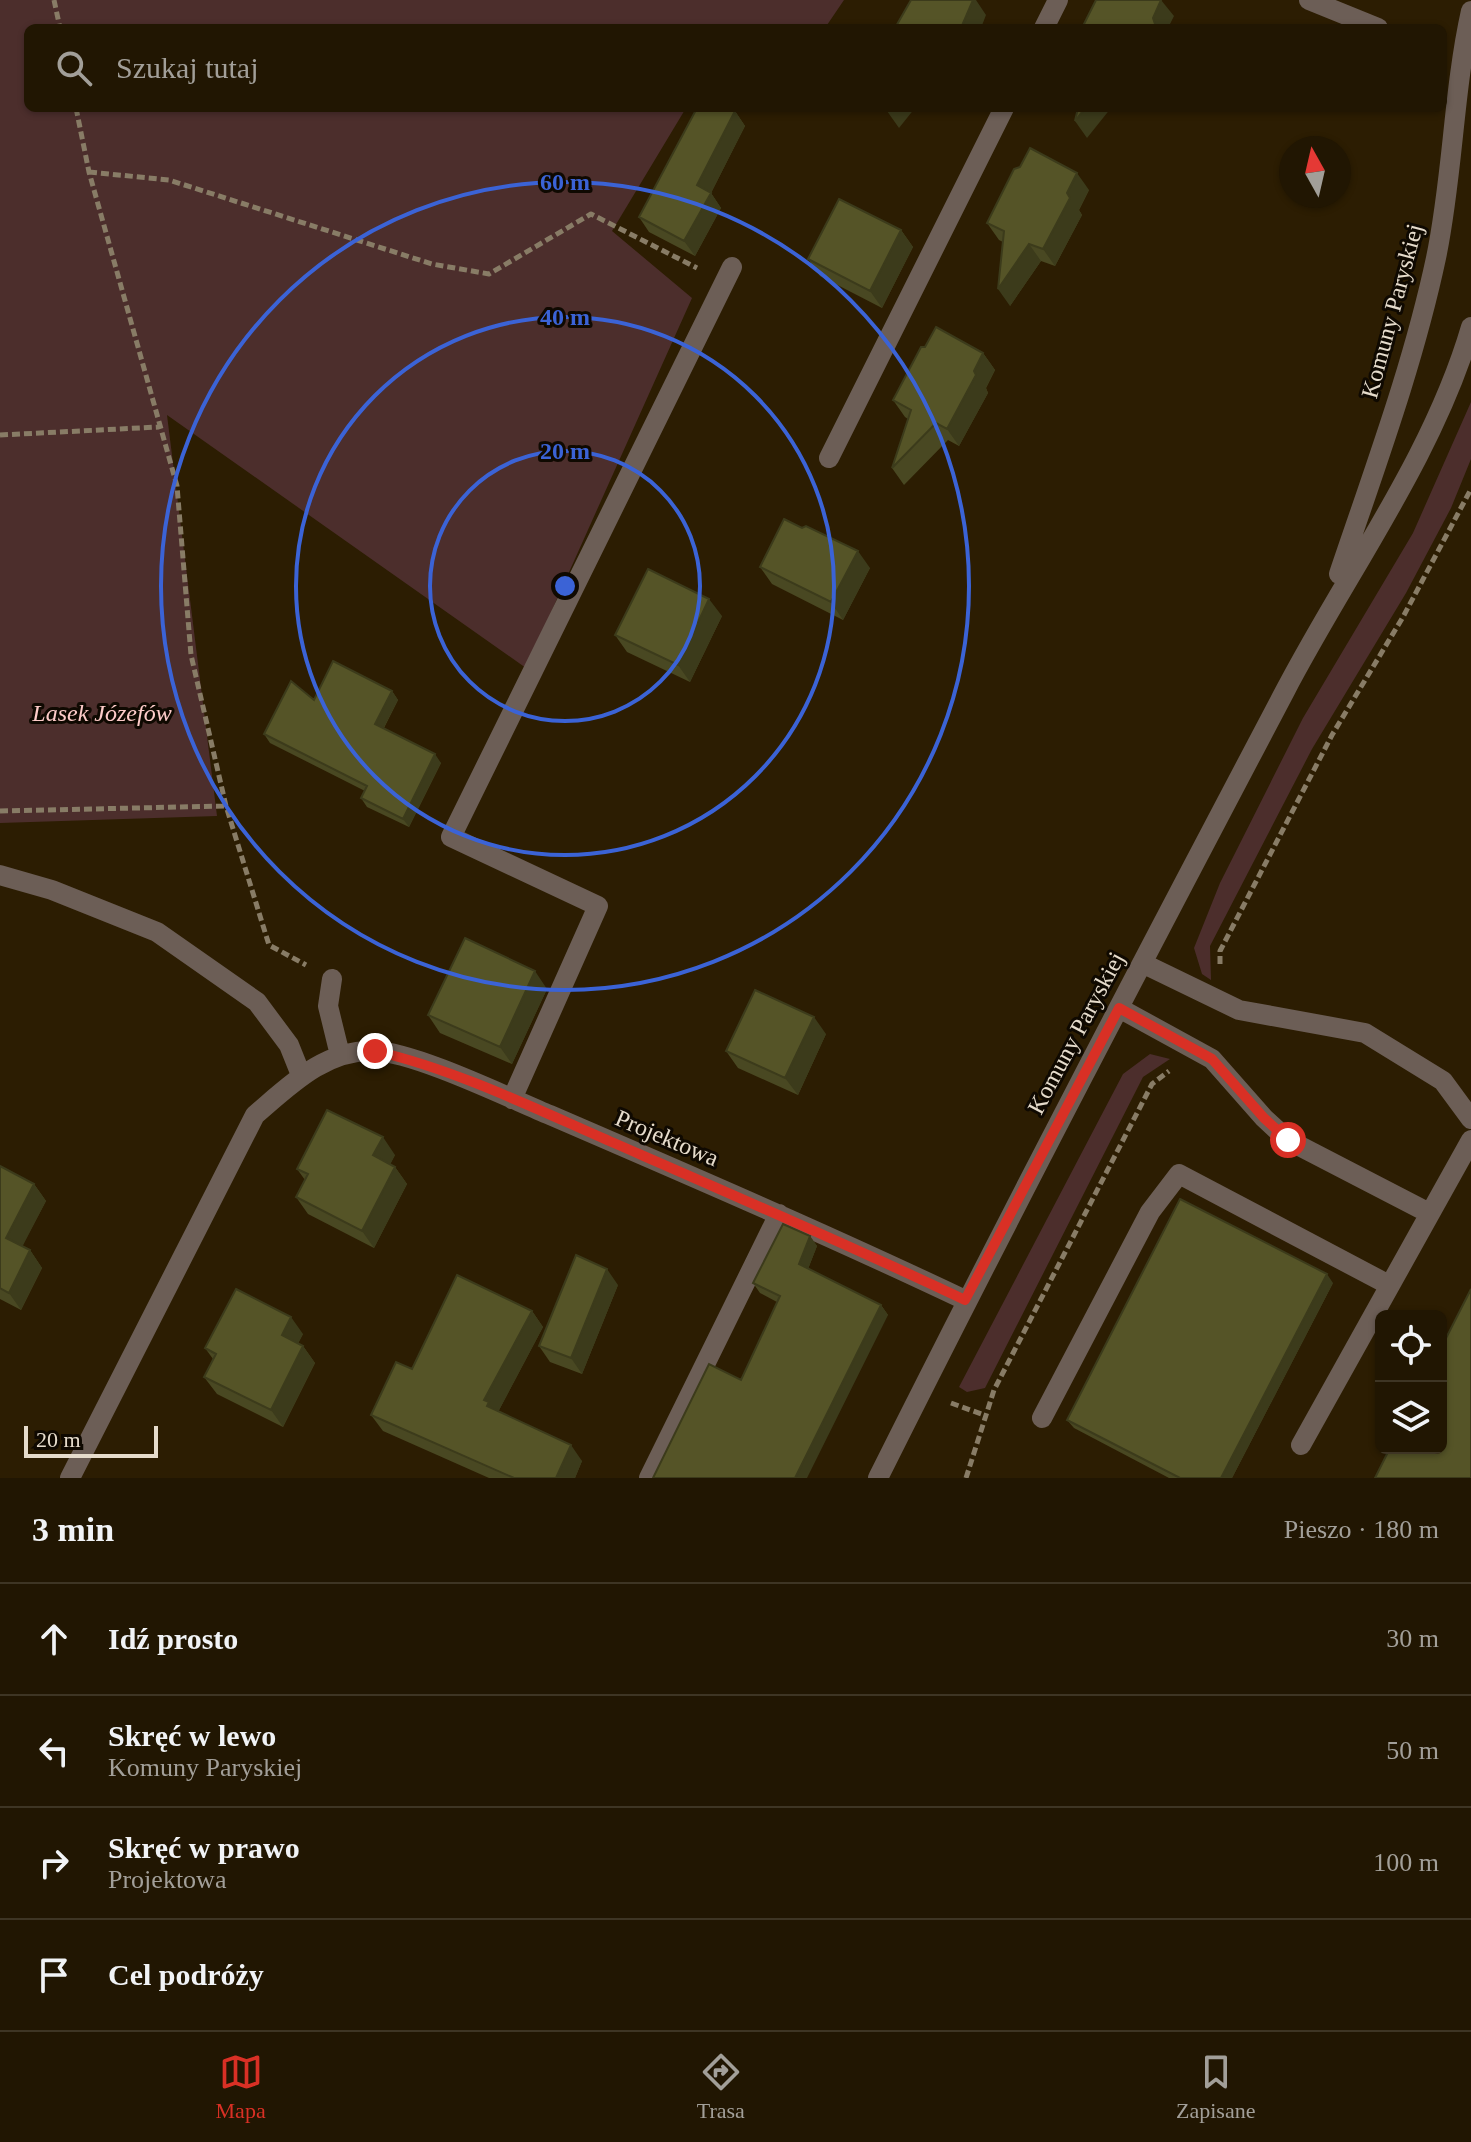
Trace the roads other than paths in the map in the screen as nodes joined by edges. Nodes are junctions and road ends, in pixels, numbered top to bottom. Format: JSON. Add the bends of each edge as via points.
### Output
{"nodes":[{"id":1,"x":1058,"y":0,"type":"edge"},
{"id":2,"x":1309,"y":0,"type":"edge"},
{"id":3,"x":1471,"y":11,"type":"edge"},
{"id":4,"x":1046,"y":24,"type":"edge"},
{"id":5,"x":1368,"y":24,"type":"edge"},
{"id":6,"x":1452,"y":52,"type":"edge"},
{"id":7,"x":1002,"y":112,"type":"edge"},
{"id":8,"x":728,"y":274,"type":"road end"},
{"id":9,"x":1471,"y":327,"type":"edge"},
{"id":10,"x":829,"y":458,"type":"dead end"},
{"id":11,"x":1325,"y":615,"type":"junction"},
{"id":12,"x":0,"y":875,"type":"edge"},
{"id":13,"x":1142,"y":963,"type":"junction"},
{"id":14,"x":332,"y":979,"type":"road end"},
{"id":15,"x":1119,"y":1008,"type":"junction"},
{"id":16,"x":340,"y":1055,"type":"junction"},
{"id":17,"x":301,"y":1075,"type":"junction"},
{"id":18,"x":512,"y":1099,"type":"junction"},
{"id":19,"x":1471,"y":1119,"type":"edge"},
{"id":20,"x":1471,"y":1140,"type":"edge"},
{"id":21,"x":1429,"y":1213,"type":"junction"},
{"id":22,"x":779,"y":1214,"type":"junction"},
{"id":23,"x":1389,"y":1285,"type":"junction"},
{"id":24,"x":965,"y":1300,"type":"junction"},
{"id":25,"x":1042,"y":1418,"type":"dead end"},
{"id":26,"x":1301,"y":1445,"type":"dead end"},
{"id":27,"x":886,"y":1475,"type":"edge"},
{"id":28,"x":70,"y":1478,"type":"edge"},
{"id":29,"x":649,"y":1478,"type":"edge"}],
"edges":[{"from":1,"to":4,"type":"street"},
{"from":2,"to":5,"type":"street"},
{"from":3,"to":6,"type":"street","name":"Komuny Paryskiej"},
{"from":6,"to":11,"type":"street","name":"Komuny Paryskiej","via":[[1445,208],[1425,308]]},
{"from":7,"to":10,"type":"street"},
{"from":8,"to":18,"type":"street","via":[[451,837],[598,906]]},
{"from":9,"to":11,"type":"street","name":"Komuny Paryskiej","via":[[1429,431]]},
{"from":11,"to":13,"type":"street","name":"Komuny Paryskiej"},
{"from":12,"to":17,"type":"street","via":[[157,932],[257,1002],[289,1045]]},
{"from":13,"to":15,"type":"street","name":"Komuny Paryskiej"},
{"from":13,"to":19,"type":"street","via":[[1239,1010],[1365,1033],[1443,1081]]},
{"from":14,"to":16,"type":"street","via":[[328,1006]]},
{"from":15,"to":21,"type":"street","via":[[1212,1059],[1288,1140]]},
{"from":15,"to":24,"type":"street","name":"Komuny Paryskiej"},
{"from":16,"to":17,"type":"street"},
{"from":16,"to":18,"type":"street","name":"Projektowa","via":[[375,1051],[407,1058]]},
{"from":17,"to":28,"type":"street","via":[[255,1115]]},
{"from":18,"to":22,"type":"street","name":"Projektowa"},
{"from":20,"to":21,"type":"street"},
{"from":21,"to":23,"type":"street"},
{"from":22,"to":24,"type":"street","name":"Projektowa"},
{"from":22,"to":29,"type":"street"},
{"from":23,"to":25,"type":"street","via":[[1179,1174],[1150,1212]]},
{"from":23,"to":26,"type":"street"},
{"from":24,"to":27,"type":"street","name":"Komuny Paryskiej"}]}
